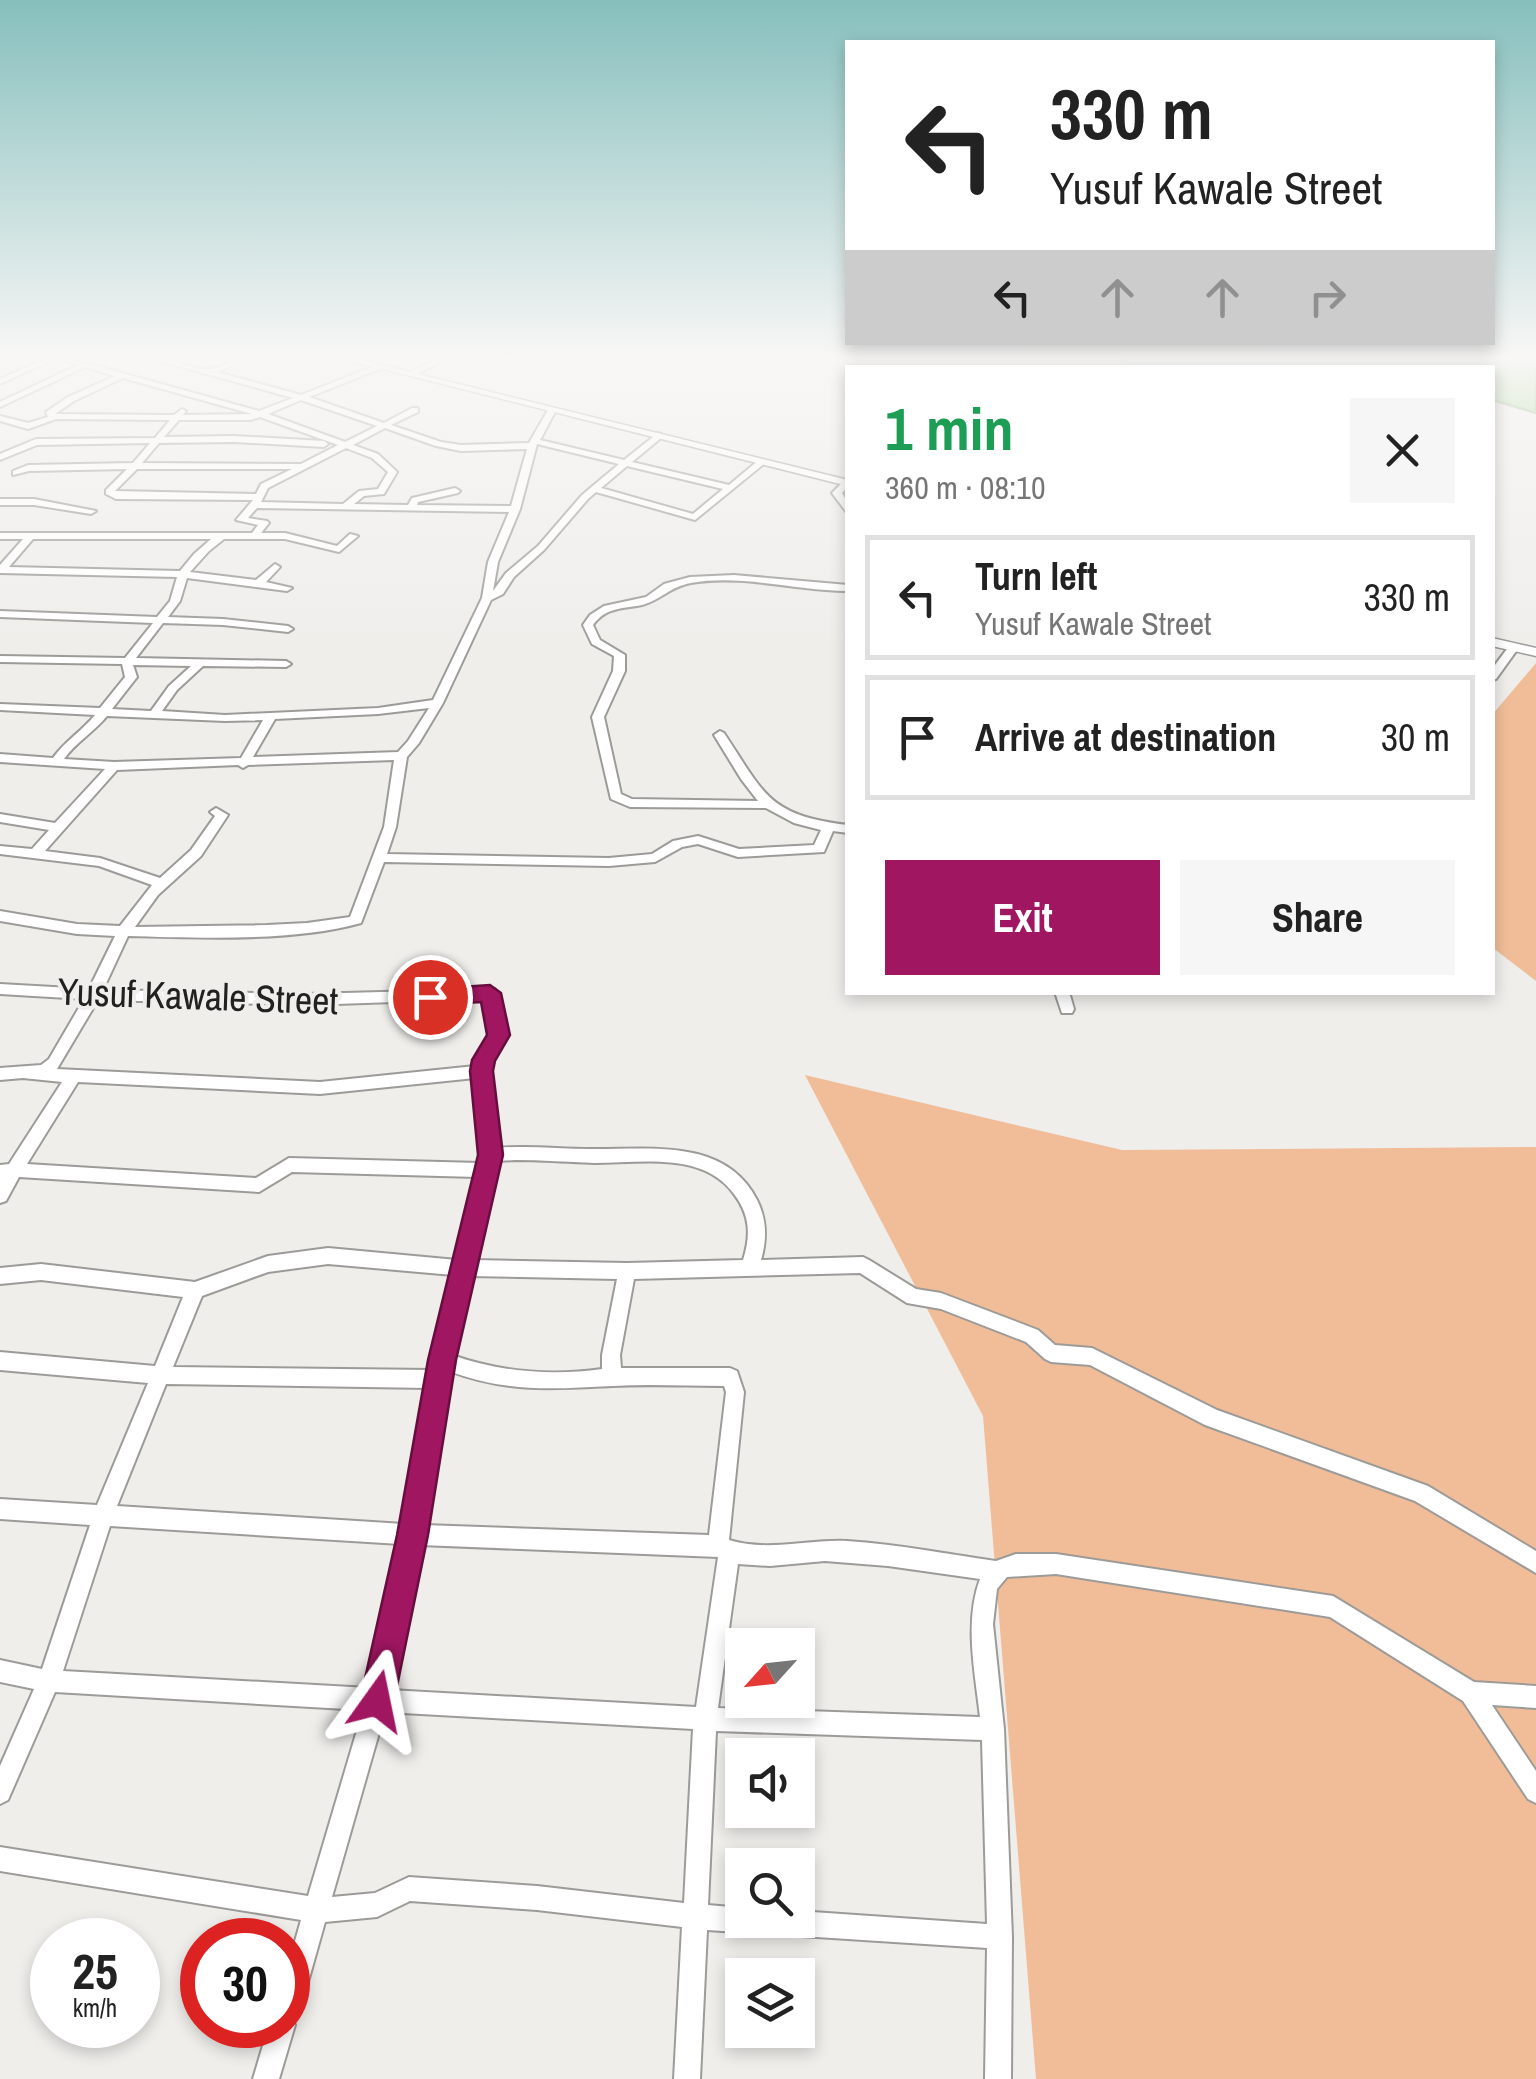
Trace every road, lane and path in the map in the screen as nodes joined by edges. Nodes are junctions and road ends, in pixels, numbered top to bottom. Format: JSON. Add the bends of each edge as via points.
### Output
{"nodes":[{"id":1,"x":21,"y":457,"type":"edge"},
{"id":2,"x":144,"y":457,"type":"edge"},
{"id":3,"x":318,"y":457,"type":"edge"},
{"id":4,"x":376,"y":457,"type":"edge"},
{"id":5,"x":529,"y":457,"type":"edge"},
{"id":6,"x":602,"y":457,"type":"edge"},
{"id":7,"x":632,"y":457,"type":"edge"},
{"id":8,"x":742,"y":457,"type":"edge"},
{"id":9,"x":626,"y":462,"type":"junction"},
{"id":10,"x":762,"y":462,"type":"junction"},
{"id":11,"x":135,"y":466,"type":"junction"},
{"id":12,"x":300,"y":466,"type":"junction"},
{"id":13,"x":16,"y":472,"type":"junction"},
{"id":14,"x":0,"y":474,"type":"edge"},
{"id":15,"x":845,"y":482,"type":"edge"},
{"id":16,"x":845,"y":483,"type":"edge"},
{"id":17,"x":416,"y":487,"type":"dead end"},
{"id":18,"x":730,"y":488,"type":"junction"},
{"id":19,"x":594,"y":489,"type":"junction"},
{"id":20,"x":454,"y":491,"type":"dead end"},
{"id":21,"x":258,"y":501,"type":"junction"},
{"id":22,"x":0,"y":502,"type":"edge"},
{"id":23,"x":347,"y":505,"type":"junction"},
{"id":24,"x":411,"y":507,"type":"junction"},
{"id":25,"x":845,"y":507,"type":"edge"},
{"id":26,"x":515,"y":510,"type":"junction"},
{"id":27,"x":91,"y":511,"type":"dead end"},
{"id":28,"x":30,"y":535,"type":"junction"},
{"id":29,"x":255,"y":535,"type":"junction"},
{"id":30,"x":0,"y":536,"type":"edge"},
{"id":31,"x":353,"y":536,"type":"dead end"},
{"id":32,"x":220,"y":537,"type":"junction"},
{"id":33,"x":275,"y":567,"type":"dead end"},
{"id":34,"x":0,"y":570,"type":"edge"},
{"id":35,"x":184,"y":574,"type":"junction"},
{"id":36,"x":260,"y":582,"type":"junction"},
{"id":37,"x":287,"y":588,"type":"dead end"},
{"id":38,"x":845,"y":588,"type":"edge"},
{"id":39,"x":487,"y":598,"type":"junction"},
{"id":40,"x":0,"y":614,"type":"edge"},
{"id":41,"x":160,"y":622,"type":"junction"},
{"id":42,"x":288,"y":629,"type":"dead end"},
{"id":43,"x":1495,"y":643,"type":"edge"},
{"id":44,"x":1514,"y":647,"type":"junction"},
{"id":45,"x":1536,"y":652,"type":"edge"},
{"id":46,"x":0,"y":659,"type":"edge"},
{"id":47,"x":127,"y":662,"type":"junction"},
{"id":48,"x":201,"y":662,"type":"junction"},
{"id":49,"x":286,"y":664,"type":"dead end"},
{"id":50,"x":1495,"y":673,"type":"edge"},
{"id":51,"x":437,"y":703,"type":"junction"},
{"id":52,"x":0,"y":707,"type":"edge"},
{"id":53,"x":101,"y":713,"type":"junction"},
{"id":54,"x":272,"y":714,"type":"junction"},
{"id":55,"x":153,"y":716,"type":"junction"},
{"id":56,"x":720,"y":734,"type":"dead end"},
{"id":57,"x":401,"y":756,"type":"junction"},
{"id":58,"x":0,"y":758,"type":"edge"},
{"id":59,"x":56,"y":762,"type":"junction"},
{"id":60,"x":243,"y":764,"type":"junction"},
{"id":61,"x":114,"y":766,"type":"junction"},
{"id":62,"x":764,"y":805,"type":"junction"},
{"id":63,"x":216,"y":812,"type":"dead end"},
{"id":64,"x":3,"y":822,"type":"edge"},
{"id":65,"x":59,"y":828,"type":"junction"},
{"id":66,"x":828,"y":828,"type":"junction"},
{"id":67,"x":845,"y":830,"type":"edge"},
{"id":68,"x":0,"y":850,"type":"edge"},
{"id":69,"x":35,"y":854,"type":"junction"},
{"id":70,"x":380,"y":858,"type":"junction"},
{"id":71,"x":163,"y":884,"type":"junction"},
{"id":72,"x":0,"y":916,"type":"edge"},
{"id":73,"x":124,"y":932,"type":"junction"},
{"id":74,"x":4,"y":993,"type":"edge"},
{"id":75,"x":1063,"y":995,"type":"edge"},
{"id":76,"x":93,"y":996,"type":"junction"},
{"id":77,"x":1067,"y":1009,"type":"dead end"},
{"id":78,"x":482,"y":1071,"type":"junction"},
{"id":79,"x":0,"y":1074,"type":"edge"},
{"id":80,"x":28,"y":1074,"type":"junction"},
{"id":81,"x":73,"y":1077,"type":"junction"},
{"id":82,"x":489,"y":1162,"type":"junction"},
{"id":83,"x":7,"y":1171,"type":"edge"},
{"id":84,"x":0,"y":1196,"type":"edge"},
{"id":85,"x":750,"y":1266,"type":"junction"},
{"id":86,"x":464,"y":1268,"type":"junction"},
{"id":87,"x":627,"y":1270,"type":"junction"},
{"id":88,"x":0,"y":1276,"type":"edge"},
{"id":89,"x":194,"y":1290,"type":"junction"},
{"id":90,"x":0,"y":1362,"type":"edge"},
{"id":91,"x":440,"y":1370,"type":"junction"},
{"id":92,"x":160,"y":1376,"type":"junction"},
{"id":93,"x":612,"y":1377,"type":"junction"},
{"id":94,"x":0,"y":1509,"type":"edge"},
{"id":95,"x":103,"y":1516,"type":"junction"},
{"id":96,"x":412,"y":1535,"type":"junction"},
{"id":97,"x":723,"y":1550,"type":"junction"},
{"id":98,"x":1536,"y":1563,"type":"edge"},
{"id":99,"x":996,"y":1571,"type":"junction"},
{"id":100,"x":0,"y":1671,"type":"edge"},
{"id":101,"x":49,"y":1682,"type":"junction"},
{"id":102,"x":1472,"y":1693,"type":"junction"},
{"id":103,"x":1536,"y":1697,"type":"edge"},
{"id":104,"x":377,"y":1701,"type":"junction"},
{"id":105,"x":705,"y":1720,"type":"junction"},
{"id":106,"x":993,"y":1728,"type":"junction"},
{"id":107,"x":0,"y":1792,"type":"edge"},
{"id":108,"x":1536,"y":1792,"type":"edge"},
{"id":109,"x":0,"y":1859,"type":"edge"},
{"id":110,"x":317,"y":1910,"type":"junction"},
{"id":111,"x":697,"y":1917,"type":"junction"},
{"id":112,"x":310,"y":1933,"type":"edge"},
{"id":113,"x":1000,"y":1938,"type":"junction"},
{"id":114,"x":275,"y":2048,"type":"edge"},
{"id":115,"x":266,"y":2079,"type":"edge"},
{"id":116,"x":687,"y":2079,"type":"edge"},
{"id":117,"x":998,"y":2079,"type":"edge"}],
"edges":[{"from":1,"to":13,"type":"street"},
{"from":2,"to":11,"type":"street"},
{"from":3,"to":12,"type":"street"},
{"from":4,"to":23,"type":"street","via":[[393,472],[381,492]]},
{"from":5,"to":26,"type":"street"},
{"from":6,"to":9,"type":"street"},
{"from":7,"to":9,"type":"street"},
{"from":8,"to":10,"type":"main road"},
{"from":9,"to":18,"type":"street"},
{"from":9,"to":19,"type":"street"},
{"from":10,"to":15,"type":"main road"},
{"from":10,"to":18,"type":"street"},
{"from":11,"to":12,"type":"street"},
{"from":11,"to":13,"type":"street"},
{"from":11,"to":21,"type":"street","via":[[109,492]]},
{"from":12,"to":21,"type":"street","via":[[264,486]]},
{"from":13,"to":14,"type":"street"},
{"from":16,"to":25,"type":"street","via":[[837,494]]},
{"from":17,"to":24,"type":"street"},
{"from":18,"to":19,"type":"street","via":[[695,516]]},
{"from":19,"to":39,"type":"street","via":[[500,592]]},
{"from":20,"to":24,"type":"street","via":[[415,500]]},
{"from":21,"to":23,"type":"street","via":[[306,509]]},
{"from":21,"to":29,"type":"street","via":[[241,520],[264,523]]},
{"from":22,"to":27,"type":"street"},
{"from":23,"to":24,"type":"street"},
{"from":24,"to":26,"type":"street"},
{"from":26,"to":39,"type":"street","via":[[493,562]]},
{"from":28,"to":30,"type":"street"},
{"from":28,"to":32,"type":"street"},
{"from":28,"to":34,"type":"street"},
{"from":29,"to":31,"type":"street","via":[[339,549]]},
{"from":29,"to":32,"type":"street"},
{"from":32,"to":35,"type":"street"},
{"from":33,"to":36,"type":"street"},
{"from":34,"to":35,"type":"street"},
{"from":35,"to":36,"type":"street"},
{"from":35,"to":41,"type":"street"},
{"from":36,"to":37,"type":"street"},
{"from":38,"to":62,"type":"street","via":[[741,579],[687,582],[664,587],[653,599],[605,608],[588,624],[596,642],[620,655],[598,717],[615,796],[630,802]]},
{"from":39,"to":51,"type":"street"},
{"from":40,"to":41,"type":"street"},
{"from":41,"to":42,"type":"street"},
{"from":41,"to":47,"type":"street"},
{"from":43,"to":44,"type":"main road"},
{"from":44,"to":45,"type":"main road"},
{"from":44,"to":50,"type":"street"},
{"from":46,"to":47,"type":"street"},
{"from":47,"to":48,"type":"street"},
{"from":47,"to":53,"type":"street","via":[[131,677]]},
{"from":48,"to":49,"type":"street"},
{"from":48,"to":55,"type":"street"},
{"from":51,"to":54,"type":"street"},
{"from":51,"to":57,"type":"street"},
{"from":52,"to":53,"type":"street"},
{"from":53,"to":55,"type":"street"},
{"from":53,"to":59,"type":"street"},
{"from":54,"to":55,"type":"street"},
{"from":54,"to":60,"type":"street"},
{"from":56,"to":62,"type":"street"},
{"from":57,"to":60,"type":"street"},
{"from":57,"to":70,"type":"street"},
{"from":58,"to":59,"type":"street"},
{"from":59,"to":61,"type":"street"},
{"from":60,"to":61,"type":"street"},
{"from":61,"to":65,"type":"street"},
{"from":62,"to":66,"type":"street","via":[[796,822]]},
{"from":63,"to":71,"type":"street","via":[[222,815],[213,831]]},
{"from":64,"to":65,"type":"street"},
{"from":65,"to":69,"type":"street"},
{"from":66,"to":67,"type":"street"},
{"from":66,"to":70,"type":"street","via":[[819,850],[738,852],[698,840],[655,858],[609,862]]},
{"from":68,"to":69,"type":"street"},
{"from":69,"to":71,"type":"street","via":[[100,862]]},
{"from":70,"to":73,"type":"street","via":[[350,924]]},
{"from":71,"to":73,"type":"street"},
{"from":72,"to":73,"type":"street"},
{"from":73,"to":76,"type":"street"},
{"from":74,"to":76,"type":"street","name":"Yusuf Kawale Street"},
{"from":75,"to":77,"type":"street"},
{"from":76,"to":78,"type":"street","name":"Yusuf Kawale Street","via":[[311,1001],[490,993],[498,1035]]},
{"from":76,"to":80,"type":"street","via":[[54,1062]]},
{"from":78,"to":81,"type":"street","via":[[320,1088]]},
{"from":78,"to":82,"type":"street","name":"Yusuf Kawale Street"},
{"from":79,"to":80,"type":"street"},
{"from":80,"to":81,"type":"street"},
{"from":81,"to":83,"type":"street"},
{"from":82,"to":83,"type":"street","via":[[288,1165],[260,1184]]},
{"from":82,"to":85,"type":"street","via":[[652,1154],[696,1159],[740,1185],[758,1223]]},
{"from":82,"to":86,"type":"street","name":"Yusuf Kawale Street"},
{"from":83,"to":84,"type":"street"},
{"from":85,"to":87,"type":"street"},
{"from":85,"to":98,"type":"street","via":[[863,1265],[912,1297],[941,1300],[1032,1336],[1051,1353],[1092,1357],[1212,1418],[1421,1493]]},
{"from":86,"to":87,"type":"street"},
{"from":86,"to":89,"type":"street","via":[[328,1256],[268,1264]]},
{"from":86,"to":91,"type":"street","name":"Yusuf Kawale Street"},
{"from":87,"to":93,"type":"street"},
{"from":88,"to":89,"type":"street","via":[[41,1272]]},
{"from":89,"to":92,"type":"street"},
{"from":90,"to":92,"type":"street"},
{"from":91,"to":92,"type":"street"},
{"from":91,"to":93,"type":"street","via":[[527,1380]]},
{"from":91,"to":96,"type":"street","name":"Yusuf Kawale Street"},
{"from":92,"to":95,"type":"street"},
{"from":93,"to":97,"type":"street","via":[[730,1377],[735,1392]]},
{"from":94,"to":95,"type":"street"},
{"from":95,"to":96,"type":"street"},
{"from":95,"to":101,"type":"street"},
{"from":96,"to":97,"type":"street"},
{"from":96,"to":104,"type":"street","name":"Yusuf Kawale Street"},
{"from":97,"to":99,"type":"street","via":[[826,1551]]},
{"from":97,"to":105,"type":"street"},
{"from":99,"to":102,"type":"street","via":[[1056,1564],[1333,1606]]},
{"from":99,"to":106,"type":"street","via":[[982,1618]]},
{"from":100,"to":101,"type":"street"},
{"from":101,"to":104,"type":"street"},
{"from":101,"to":107,"type":"street"},
{"from":102,"to":103,"type":"street"},
{"from":102,"to":108,"type":"street"},
{"from":104,"to":105,"type":"street"},
{"from":104,"to":110,"type":"street","name":"Yusuf Kawale Street"},
{"from":105,"to":106,"type":"street"},
{"from":105,"to":111,"type":"street"},
{"from":106,"to":113,"type":"street"},
{"from":109,"to":110,"type":"street"},
{"from":110,"to":111,"type":"street","via":[[377,1905],[409,1890]]},
{"from":110,"to":112,"type":"street","name":"Yusuf Kawale Street"},
{"from":111,"to":113,"type":"street"},
{"from":111,"to":116,"type":"street"},
{"from":113,"to":117,"type":"street"},
{"from":114,"to":115,"type":"street"}]}
